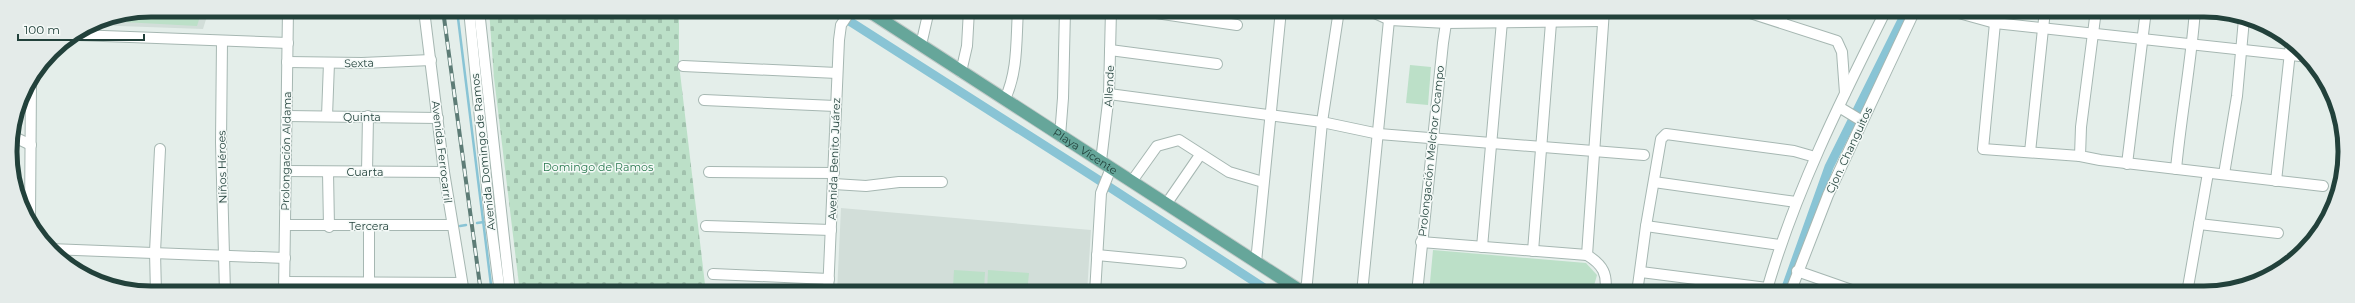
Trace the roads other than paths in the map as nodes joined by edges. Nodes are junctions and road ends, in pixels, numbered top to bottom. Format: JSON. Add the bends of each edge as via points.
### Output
{"nodes":[{"id":1,"x":288,"y":17,"type":"edge"},
{"id":2,"x":425,"y":17,"type":"edge"},
{"id":3,"x":469,"y":17,"type":"edge"},
{"id":4,"x":480,"y":17,"type":"edge"},
{"id":5,"x":847,"y":17,"type":"edge"},
{"id":6,"x":878,"y":17,"type":"edge"},
{"id":7,"x":927,"y":17,"type":"edge"},
{"id":8,"x":969,"y":17,"type":"edge"},
{"id":9,"x":1018,"y":17,"type":"edge"},
{"id":10,"x":1065,"y":17,"type":"edge"},
{"id":11,"x":1111,"y":17,"type":"edge"},
{"id":12,"x":1183,"y":17,"type":"edge"},
{"id":13,"x":1280,"y":17,"type":"edge"},
{"id":14,"x":1338,"y":17,"type":"edge"},
{"id":15,"x":1390,"y":17,"type":"edge"},
{"id":16,"x":1403,"y":17,"type":"edge"},
{"id":17,"x":1448,"y":17,"type":"edge"},
{"id":18,"x":1502,"y":17,"type":"edge"},
{"id":19,"x":1551,"y":17,"type":"edge"},
{"id":20,"x":1603,"y":17,"type":"edge"},
{"id":21,"x":1764,"y":17,"type":"edge"},
{"id":22,"x":1783,"y":17,"type":"edge"},
{"id":23,"x":1883,"y":17,"type":"edge"},
{"id":24,"x":1912,"y":17,"type":"edge"},
{"id":25,"x":1982,"y":17,"type":"edge"},
{"id":26,"x":2044,"y":17,"type":"edge"},
{"id":27,"x":2095,"y":17,"type":"edge"},
{"id":28,"x":2145,"y":17,"type":"edge"},
{"id":29,"x":2194,"y":17,"type":"edge"},
{"id":30,"x":1602,"y":21,"type":"junction"},
{"id":31,"x":1781,"y":22,"type":"junction"},
{"id":32,"x":1551,"y":23,"type":"junction"},
{"id":33,"x":1995,"y":23,"type":"junction"},
{"id":34,"x":1447,"y":24,"type":"junction"},
{"id":35,"x":1502,"y":24,"type":"junction"},
{"id":36,"x":2244,"y":24,"type":"edge"},
{"id":37,"x":1237,"y":25,"type":"dead end"},
{"id":38,"x":2043,"y":28,"type":"junction"},
{"id":39,"x":2093,"y":34,"type":"junction"},
{"id":40,"x":84,"y":35,"type":"edge"},
{"id":41,"x":2143,"y":39,"type":"junction"},
{"id":42,"x":222,"y":41,"type":"junction"},
{"id":43,"x":288,"y":43,"type":"junction"},
{"id":44,"x":921,"y":45,"type":"junction"},
{"id":45,"x":2192,"y":45,"type":"junction"},
{"id":46,"x":2290,"y":49,"type":"edge"},
{"id":47,"x":1110,"y":50,"type":"junction"},
{"id":48,"x":2242,"y":50,"type":"junction"},
{"id":49,"x":2290,"y":55,"type":"junction"},
{"id":50,"x":2299,"y":56,"type":"edge"},
{"id":51,"x":431,"y":60,"type":"junction"},
{"id":52,"x":287,"y":62,"type":"junction"},
{"id":53,"x":329,"y":63,"type":"junction"},
{"id":54,"x":1217,"y":64,"type":"dead end"},
{"id":55,"x":683,"y":66,"type":"dead end"},
{"id":56,"x":961,"y":72,"type":"junction"},
{"id":57,"x":837,"y":73,"type":"junction"},
{"id":58,"x":32,"y":90,"type":"edge"},
{"id":59,"x":1109,"y":94,"type":"junction"},
{"id":60,"x":1845,"y":94,"type":"junction"},
{"id":61,"x":1005,"y":99,"type":"junction"},
{"id":62,"x":704,"y":100,"type":"dead end"},
{"id":63,"x":836,"y":106,"type":"junction"},
{"id":64,"x":1843,"y":110,"type":"junction"},
{"id":65,"x":287,"y":116,"type":"junction"},
{"id":66,"x":327,"y":116,"type":"junction"},
{"id":67,"x":368,"y":116,"type":"junction"},
{"id":68,"x":1270,"y":116,"type":"junction"},
{"id":69,"x":438,"y":118,"type":"junction"},
{"id":70,"x":1862,"y":121,"type":"junction"},
{"id":71,"x":1322,"y":122,"type":"junction"},
{"id":72,"x":1379,"y":134,"type":"junction"},
{"id":73,"x":1060,"y":136,"type":"junction"},
{"id":74,"x":17,"y":139,"type":"edge"},
{"id":75,"x":1434,"y":140,"type":"junction"},
{"id":76,"x":1490,"y":144,"type":"junction"},
{"id":77,"x":31,"y":145,"type":"junction"},
{"id":78,"x":1541,"y":148,"type":"junction"},
{"id":79,"x":160,"y":149,"type":"dead end"},
{"id":80,"x":1595,"y":152,"type":"junction"},
{"id":81,"x":2030,"y":152,"type":"junction"},
{"id":82,"x":1200,"y":155,"type":"junction"},
{"id":83,"x":1644,"y":156,"type":"dead end"},
{"id":84,"x":1815,"y":156,"type":"junction"},
{"id":85,"x":2080,"y":156,"type":"junction"},
{"id":86,"x":2127,"y":164,"type":"junction"},
{"id":87,"x":1106,"y":169,"type":"junction"},
{"id":88,"x":2176,"y":169,"type":"junction"},
{"id":89,"x":286,"y":170,"type":"junction"},
{"id":90,"x":328,"y":172,"type":"junction"},
{"id":91,"x":368,"y":172,"type":"junction"},
{"id":92,"x":444,"y":172,"type":"junction"},
{"id":93,"x":708,"y":172,"type":"dead end"},
{"id":94,"x":834,"y":172,"type":"junction"},
{"id":95,"x":2208,"y":173,"type":"junction"},
{"id":96,"x":2224,"y":174,"type":"junction"},
{"id":97,"x":1132,"y":181,"type":"junction"},
{"id":98,"x":2276,"y":181,"type":"junction"},
{"id":99,"x":942,"y":182,"type":"dead end"},
{"id":100,"x":1263,"y":182,"type":"junction"},
{"id":101,"x":1654,"y":182,"type":"junction"},
{"id":102,"x":834,"y":184,"type":"junction"},
{"id":103,"x":2323,"y":186,"type":"dead end"},
{"id":104,"x":1796,"y":202,"type":"junction"},
{"id":105,"x":1167,"y":203,"type":"junction"},
{"id":106,"x":30,"y":209,"type":"edge"},
{"id":107,"x":495,"y":217,"type":"junction"},
{"id":108,"x":2199,"y":224,"type":"junction"},
{"id":109,"x":285,"y":225,"type":"junction"},
{"id":110,"x":328,"y":226,"type":"junction"},
{"id":111,"x":369,"y":226,"type":"junction"},
{"id":112,"x":452,"y":226,"type":"junction"},
{"id":113,"x":706,"y":226,"type":"dead end"},
{"id":114,"x":1646,"y":226,"type":"junction"},
{"id":115,"x":831,"y":230,"type":"junction"},
{"id":116,"x":2278,"y":233,"type":"dead end"},
{"id":117,"x":1424,"y":242,"type":"junction"},
{"id":118,"x":1780,"y":245,"type":"junction"},
{"id":119,"x":1482,"y":247,"type":"junction"},
{"id":120,"x":59,"y":249,"type":"edge"},
{"id":121,"x":1533,"y":251,"type":"junction"},
{"id":122,"x":155,"y":252,"type":"junction"},
{"id":123,"x":224,"y":256,"type":"junction"},
{"id":124,"x":1097,"y":256,"type":"junction"},
{"id":125,"x":1587,"y":256,"type":"junction"},
{"id":126,"x":285,"y":258,"type":"junction"},
{"id":127,"x":1256,"y":262,"type":"junction"},
{"id":128,"x":1181,"y":263,"type":"dead end"},
{"id":129,"x":1797,"y":271,"type":"junction"},
{"id":130,"x":1641,"y":272,"type":"junction"},
{"id":131,"x":713,"y":274,"type":"dead end"},
{"id":132,"x":829,"y":280,"type":"junction"},
{"id":133,"x":284,"y":282,"type":"junction"},
{"id":134,"x":369,"y":282,"type":"junction"},
{"id":135,"x":418,"y":282,"type":"junction"},
{"id":136,"x":156,"y":286,"type":"edge"},
{"id":137,"x":225,"y":286,"type":"edge"},
{"id":138,"x":284,"y":286,"type":"edge"},
{"id":139,"x":314,"y":286,"type":"edge"},
{"id":140,"x":342,"y":286,"type":"edge"},
{"id":141,"x":418,"y":286,"type":"edge"},
{"id":142,"x":448,"y":286,"type":"edge"},
{"id":143,"x":463,"y":286,"type":"edge"},
{"id":144,"x":500,"y":286,"type":"edge"},
{"id":145,"x":509,"y":286,"type":"edge"},
{"id":146,"x":829,"y":286,"type":"edge"},
{"id":147,"x":1095,"y":286,"type":"edge"},
{"id":148,"x":1294,"y":286,"type":"edge"},
{"id":149,"x":1306,"y":286,"type":"edge"},
{"id":150,"x":1363,"y":286,"type":"edge"},
{"id":151,"x":1418,"y":286,"type":"edge"},
{"id":152,"x":1422,"y":286,"type":"edge"},
{"id":153,"x":1605,"y":286,"type":"edge"},
{"id":154,"x":1638,"y":286,"type":"edge"},
{"id":155,"x":1738,"y":286,"type":"edge"},
{"id":156,"x":1767,"y":286,"type":"edge"},
{"id":157,"x":1792,"y":286,"type":"edge"},
{"id":158,"x":1840,"y":286,"type":"edge"},
{"id":159,"x":2188,"y":286,"type":"edge"}],
"edges":[{"from":1,"to":43,"type":"street","name":"Prolongación Aldama"},
{"from":2,"to":51,"type":"street","name":"Avenida Ferrocarril"},
{"from":3,"to":107,"type":"street","name":"Avenida Domingo de Ramos"},
{"from":4,"to":107,"type":"street","name":"Avenida Domingo de Ramos"},
{"from":5,"to":57,"type":"street","name":"Avenida Benito Juárez","via":[[841,25]]},
{"from":6,"to":44,"type":"main road","name":"Playa Vicente"},
{"from":7,"to":44,"type":"street"},
{"from":8,"to":56,"type":"street","via":[[967,46]]},
{"from":9,"to":61,"type":"street","via":[[1015,70]]},
{"from":10,"to":73,"type":"street"},
{"from":11,"to":47,"type":"street","name":"Allende"},
{"from":12,"to":37,"type":"street"},
{"from":13,"to":68,"type":"street"},
{"from":14,"to":71,"type":"street"},
{"from":15,"to":72,"type":"street"},
{"from":16,"to":34,"type":"street"},
{"from":17,"to":34,"type":"street","name":"Prolongación Melchor Ocampo"},
{"from":18,"to":35,"type":"street"},
{"from":19,"to":32,"type":"street"},
{"from":20,"to":30,"type":"street"},
{"from":21,"to":31,"type":"street"},
{"from":22,"to":31,"type":"street"},
{"from":23,"to":60,"type":"street"},
{"from":24,"to":70,"type":"street","name":"Cjon. Changuitos"},
{"from":25,"to":33,"type":"street"},
{"from":26,"to":38,"type":"street"},
{"from":27,"to":39,"type":"street"},
{"from":28,"to":41,"type":"street"},
{"from":29,"to":45,"type":"street"},
{"from":30,"to":32,"type":"street"},
{"from":30,"to":80,"type":"street"},
{"from":31,"to":60,"type":"street","via":[[1837,41],[1842,52]]},
{"from":32,"to":35,"type":"street"},
{"from":32,"to":78,"type":"street"},
{"from":33,"to":38,"type":"street"},
{"from":33,"to":81,"type":"street","via":[[1983,149]]},
{"from":34,"to":35,"type":"street"},
{"from":34,"to":75,"type":"street","name":"Prolongación Melchor Ocampo","via":[[1442,43]]},
{"from":35,"to":76,"type":"street"},
{"from":36,"to":48,"type":"street"},
{"from":38,"to":39,"type":"street"},
{"from":38,"to":81,"type":"street"},
{"from":39,"to":41,"type":"street"},
{"from":39,"to":85,"type":"street","via":[[2081,127]]},
{"from":40,"to":42,"type":"street"},
{"from":41,"to":45,"type":"street"},
{"from":41,"to":86,"type":"street"},
{"from":42,"to":43,"type":"street"},
{"from":42,"to":123,"type":"street","name":"Niños Héroes","via":[[220,142]]},
{"from":43,"to":52,"type":"street","name":"Prolongación Aldama"},
{"from":44,"to":56,"type":"main road","name":"Playa Vicente"},
{"from":45,"to":48,"type":"street"},
{"from":45,"to":88,"type":"street"},
{"from":46,"to":49,"type":"street"},
{"from":47,"to":54,"type":"street"},
{"from":47,"to":59,"type":"street","name":"Allende"},
{"from":48,"to":49,"type":"street"},
{"from":48,"to":96,"type":"street"},
{"from":49,"to":50,"type":"street"},
{"from":49,"to":98,"type":"street"},
{"from":51,"to":53,"type":"street","name":"Sexta"},
{"from":51,"to":69,"type":"street","name":"Avenida Ferrocarril"},
{"from":52,"to":53,"type":"street","name":"Sexta"},
{"from":52,"to":65,"type":"street","name":"Prolongación Aldama"},
{"from":53,"to":66,"type":"street"},
{"from":55,"to":57,"type":"street"},
{"from":56,"to":61,"type":"main road","name":"Playa Vicente"},
{"from":57,"to":63,"type":"street","name":"Avenida Benito Juárez"},
{"from":58,"to":77,"type":"street"},
{"from":59,"to":68,"type":"street"},
{"from":59,"to":87,"type":"street","name":"Allende"},
{"from":60,"to":64,"type":"street"},
{"from":61,"to":73,"type":"main road","name":"Playa Vicente"},
{"from":62,"to":63,"type":"street"},
{"from":63,"to":94,"type":"street","name":"Avenida Benito Juárez"},
{"from":64,"to":70,"type":"street"},
{"from":64,"to":84,"type":"street"},
{"from":65,"to":66,"type":"street","name":"Quinta"},
{"from":65,"to":89,"type":"street","name":"Prolongación Aldama"},
{"from":66,"to":67,"type":"street","name":"Quinta"},
{"from":67,"to":69,"type":"street","name":"Quinta"},
{"from":67,"to":91,"type":"street"},
{"from":68,"to":71,"type":"street"},
{"from":68,"to":100,"type":"street"},
{"from":69,"to":92,"type":"street","name":"Avenida Ferrocarril"},
{"from":70,"to":129,"type":"street","name":"Cjon. Changuitos"},
{"from":71,"to":72,"type":"street"},
{"from":71,"to":149,"type":"street"},
{"from":72,"to":75,"type":"street"},
{"from":72,"to":150,"type":"street"},
{"from":73,"to":87,"type":"main road","name":"Playa Vicente"},
{"from":74,"to":77,"type":"street"},
{"from":75,"to":76,"type":"street"},
{"from":75,"to":117,"type":"street","name":"Prolongación Melchor Ocampo"},
{"from":76,"to":78,"type":"street"},
{"from":76,"to":119,"type":"street"},
{"from":77,"to":106,"type":"street"},
{"from":78,"to":80,"type":"street"},
{"from":78,"to":121,"type":"street"},
{"from":79,"to":122,"type":"street"},
{"from":80,"to":83,"type":"street"},
{"from":80,"to":125,"type":"street"},
{"from":81,"to":85,"type":"street"},
{"from":82,"to":97,"type":"street","via":[[1180,140],[1157,146]]},
{"from":82,"to":100,"type":"street","via":[[1229,172]]},
{"from":82,"to":105,"type":"street"},
{"from":84,"to":101,"type":"street","via":[[1666,134],[1661,139]]},
{"from":84,"to":104,"type":"street"},
{"from":85,"to":86,"type":"street"},
{"from":86,"to":88,"type":"street"},
{"from":87,"to":97,"type":"main road","name":"Playa Vicente"},
{"from":87,"to":124,"type":"street","name":"Allende","via":[[1101,193]]},
{"from":88,"to":95,"type":"street"},
{"from":89,"to":90,"type":"street","name":"Cuarta"},
{"from":89,"to":109,"type":"street","name":"Prolongación Aldama"},
{"from":90,"to":91,"type":"street","name":"Cuarta"},
{"from":90,"to":110,"type":"street"},
{"from":91,"to":92,"type":"street","name":"Cuarta"},
{"from":92,"to":112,"type":"street","name":"Avenida Ferrocarril"},
{"from":93,"to":94,"type":"street"},
{"from":94,"to":102,"type":"street","name":"Avenida Benito Juárez"},
{"from":95,"to":96,"type":"street"},
{"from":95,"to":108,"type":"street"},
{"from":96,"to":98,"type":"street"},
{"from":97,"to":105,"type":"main road","name":"Playa Vicente"},
{"from":98,"to":103,"type":"street"},
{"from":99,"to":102,"type":"street","via":[[899,182],[866,186]]},
{"from":100,"to":127,"type":"street"},
{"from":101,"to":104,"type":"street"},
{"from":101,"to":114,"type":"street"},
{"from":102,"to":115,"type":"street","name":"Avenida Benito Juárez"},
{"from":104,"to":118,"type":"street"},
{"from":105,"to":127,"type":"main road","name":"Playa Vicente"},
{"from":107,"to":144,"type":"street","name":"Avenida Domingo de Ramos"},
{"from":107,"to":145,"type":"street","name":"Avenida Domingo de Ramos"},
{"from":108,"to":116,"type":"street"},
{"from":108,"to":159,"type":"street"},
{"from":109,"to":110,"type":"street","name":"Tercera"},
{"from":109,"to":126,"type":"street","name":"Prolongación Aldama"},
{"from":110,"to":111,"type":"street","name":"Tercera"},
{"from":111,"to":112,"type":"street","name":"Tercera"},
{"from":111,"to":134,"type":"street"},
{"from":112,"to":143,"type":"street","name":"Avenida Ferrocarril"},
{"from":113,"to":115,"type":"street"},
{"from":114,"to":118,"type":"street"},
{"from":114,"to":130,"type":"street"},
{"from":115,"to":132,"type":"street","name":"Avenida Benito Juárez"},
{"from":117,"to":119,"type":"street"},
{"from":117,"to":151,"type":"street","name":"Prolongación Melchor Ocampo"},
{"from":117,"to":152,"type":"street"},
{"from":118,"to":156,"type":"street"},
{"from":119,"to":121,"type":"street"},
{"from":120,"to":122,"type":"street"},
{"from":121,"to":125,"type":"street"},
{"from":122,"to":123,"type":"street"},
{"from":122,"to":136,"type":"street"},
{"from":123,"to":126,"type":"street"},
{"from":123,"to":137,"type":"street","name":"Niños Héroes"},
{"from":124,"to":128,"type":"street"},
{"from":124,"to":147,"type":"street"},
{"from":125,"to":153,"type":"street","via":[[1603,268],[1606,274]]},
{"from":126,"to":133,"type":"street","name":"Prolongación Aldama"},
{"from":127,"to":148,"type":"main road","name":"Playa Vicente"},
{"from":129,"to":157,"type":"street","name":"Cjon. Changuitos"},
{"from":129,"to":158,"type":"street"},
{"from":130,"to":154,"type":"street"},
{"from":130,"to":155,"type":"street"},
{"from":131,"to":132,"type":"street"},
{"from":132,"to":146,"type":"street","name":"Avenida Benito Juárez"},
{"from":133,"to":138,"type":"street","name":"Prolongación Aldama"},
{"from":133,"to":139,"type":"street"},
{"from":134,"to":135,"type":"street"},
{"from":134,"to":140,"type":"street"},
{"from":135,"to":141,"type":"street"},
{"from":135,"to":142,"type":"street"}]}
